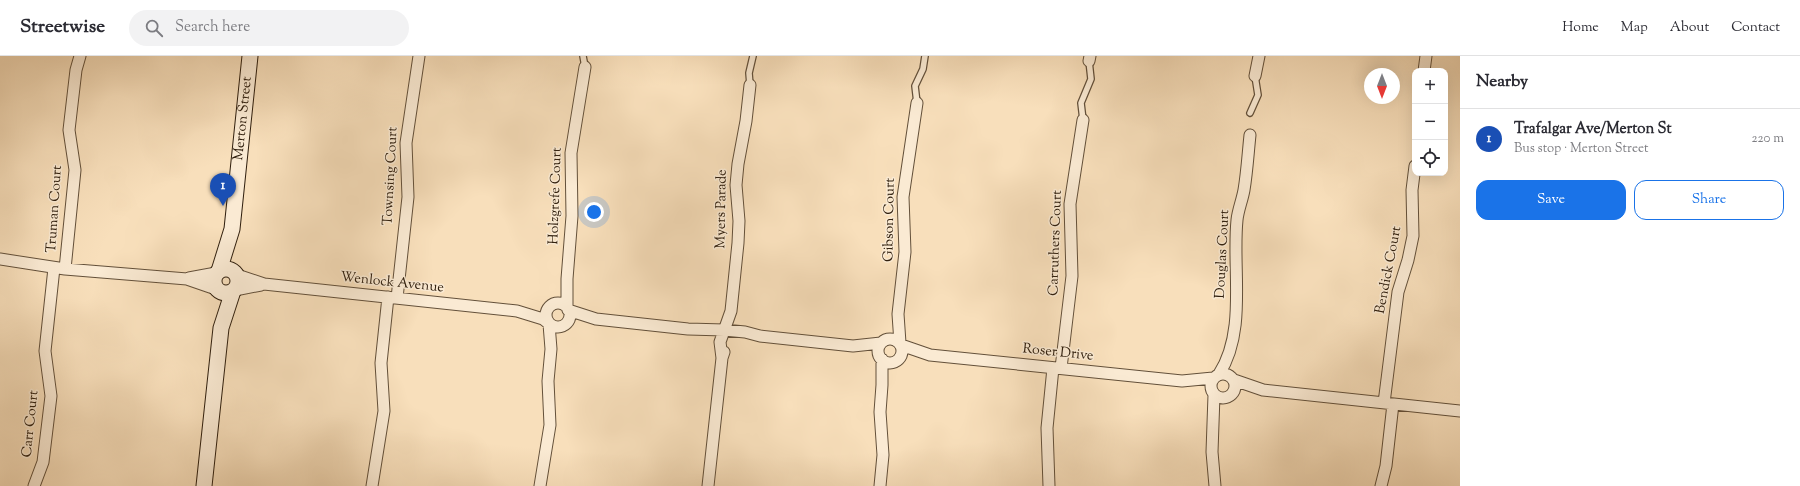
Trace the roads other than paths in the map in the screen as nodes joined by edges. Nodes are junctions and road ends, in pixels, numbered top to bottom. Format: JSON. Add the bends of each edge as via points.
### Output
{"nodes":[{"id":1,"x":80,"y":56,"type":"edge"},
{"id":2,"x":250,"y":56,"type":"edge"},
{"id":3,"x":419,"y":56,"type":"edge"},
{"id":4,"x":754,"y":56,"type":"edge"},
{"id":5,"x":925,"y":56,"type":"edge"},
{"id":6,"x":1259,"y":56,"type":"edge"},
{"id":7,"x":1426,"y":56,"type":"edge"},
{"id":8,"x":1089,"y":59,"type":"edge"},
{"id":9,"x":584,"y":61,"type":"edge"},
{"id":10,"x":1424,"y":68,"type":"edge"},
{"id":11,"x":1255,"y":76,"type":"joint"},
{"id":12,"x":750,"y":85,"type":"joint"},
{"id":13,"x":917,"y":103,"type":"joint"},
{"id":14,"x":1250,"y":114,"type":"dead end"},
{"id":15,"x":1083,"y":120,"type":"joint"},
{"id":16,"x":1250,"y":136,"type":"dead end"},
{"id":17,"x":1414,"y":176,"type":"edge"},
{"id":18,"x":232,"y":229,"type":"junction"},
{"id":19,"x":0,"y":259,"type":"edge"},
{"id":20,"x":60,"y":268,"type":"junction"},
{"id":21,"x":218,"y":272,"type":"junction"},
{"id":22,"x":187,"y":279,"type":"junction"},
{"id":23,"x":567,"y":279,"type":"junction"},
{"id":24,"x":235,"y":282,"type":"junction"},
{"id":25,"x":217,"y":289,"type":"junction"},
{"id":26,"x":392,"y":298,"type":"junction"},
{"id":27,"x":551,"y":306,"type":"junction"},
{"id":28,"x":568,"y":308,"type":"junction"},
{"id":29,"x":517,"y":311,"type":"junction"},
{"id":30,"x":898,"y":314,"type":"junction"},
{"id":31,"x":596,"y":319,"type":"junction"},
{"id":32,"x":548,"y":323,"type":"junction"},
{"id":33,"x":565,"y":325,"type":"junction"},
{"id":34,"x":221,"y":328,"type":"junction"},
{"id":35,"x":727,"y":334,"type":"junction"},
{"id":36,"x":884,"y":341,"type":"junction"},
{"id":37,"x":901,"y":344,"type":"junction"},
{"id":38,"x":852,"y":346,"type":"junction"},
{"id":39,"x":551,"y":349,"type":"junction"},
{"id":40,"x":1230,"y":350,"type":"junction"},
{"id":41,"x":930,"y":355,"type":"junction"},
{"id":42,"x":881,"y":359,"type":"junction"},
{"id":43,"x":898,"y":361,"type":"junction"},
{"id":44,"x":1057,"y":368,"type":"junction"},
{"id":45,"x":1216,"y":376,"type":"junction"},
{"id":46,"x":1233,"y":379,"type":"junction"},
{"id":47,"x":1182,"y":381,"type":"junction"},
{"id":48,"x":882,"y":385,"type":"junction"},
{"id":49,"x":1263,"y":390,"type":"junction"},
{"id":50,"x":1214,"y":394,"type":"junction"},
{"id":51,"x":1230,"y":396,"type":"junction"},
{"id":52,"x":1389,"y":403,"type":"junction"},
{"id":53,"x":1460,"y":411,"type":"edge"},
{"id":54,"x":1214,"y":422,"type":"junction"},
{"id":55,"x":34,"y":486,"type":"edge"},
{"id":56,"x":204,"y":486,"type":"edge"},
{"id":57,"x":372,"y":486,"type":"edge"},
{"id":58,"x":540,"y":486,"type":"edge"},
{"id":59,"x":708,"y":486,"type":"edge"},
{"id":60,"x":880,"y":486,"type":"edge"},
{"id":61,"x":1050,"y":486,"type":"edge"},
{"id":62,"x":1215,"y":486,"type":"edge"},
{"id":63,"x":1381,"y":486,"type":"edge"}],
"edges":[{"from":1,"to":20,"type":"street","name":"Truman Court","via":[[69,130],[75,170]]},
{"from":2,"to":18,"type":"street","name":"Merton Street"},
{"from":3,"to":26,"type":"street","name":"Townsing Court","via":[[406,143],[408,197]]},
{"from":4,"to":12,"type":"lane","via":[[749,73]]},
{"from":5,"to":13,"type":"lane","via":[[923,69],[915,86]]},
{"from":6,"to":11,"type":"street"},
{"from":7,"to":10,"type":"street"},
{"from":8,"to":15,"type":"lane","via":[[1089,86],[1081,103]]},
{"from":9,"to":23,"type":"street","name":"Holzgrefe Court","via":[[571,153],[572,216]]},
{"from":11,"to":14,"type":"lane","via":[[1258,95]]},
{"from":12,"to":35,"type":"street","name":"Myers Parade","via":[[736,175],[738,233]]},
{"from":13,"to":30,"type":"street","name":"Gibson Court","via":[[903,185],[905,252]]},
{"from":15,"to":44,"type":"street","name":"Carruthers Court","via":[[1070,204],[1072,276]]},
{"from":16,"to":40,"type":"street","name":"Douglas Court","via":[[1244,192],[1237,219],[1235,319]]},
{"from":17,"to":52,"type":"street","name":"Bendick Court","via":[[1413,236],[1398,292]]},
{"from":18,"to":21,"type":"street","name":"Merton Street"},
{"from":18,"to":24,"type":"street","name":"Merton Street"},
{"from":19,"to":20,"type":"street"},
{"from":20,"to":22,"type":"street"},
{"from":20,"to":55,"type":"street","name":"Carr Court","via":[[46,351],[51,396],[44,458]]},
{"from":21,"to":22,"type":"street"},
{"from":21,"to":24,"type":"street","via":[[229,269]]},
{"from":21,"to":25,"type":"street","via":[[214,279]]},
{"from":22,"to":25,"type":"street"},
{"from":23,"to":27,"type":"street","name":"Holzgrefe Court"},
{"from":23,"to":28,"type":"street","name":"Holzgrefe Court"},
{"from":24,"to":25,"type":"street","via":[[224,293]]},
{"from":24,"to":26,"type":"street","name":"Wenlock Avenue"},
{"from":24,"to":34,"type":"street","name":"Merton Street"},
{"from":25,"to":34,"type":"street","name":"Merton Street"},
{"from":26,"to":29,"type":"street","name":"Wenlock Avenue"},
{"from":26,"to":57,"type":"street","name":"Townsing Court","via":[[381,363],[384,411]]},
{"from":27,"to":28,"type":"street","via":[[561,303]]},
{"from":27,"to":29,"type":"street","name":"Wenlock Avenue"},
{"from":27,"to":32,"type":"street","via":[[545,314]]},
{"from":28,"to":31,"type":"street"},
{"from":28,"to":33,"type":"street","via":[[569,318]]},
{"from":29,"to":32,"type":"street","name":"Wenlock Avenue"},
{"from":30,"to":36,"type":"street","name":"Gibson Court"},
{"from":30,"to":37,"type":"street","name":"Gibson Court"},
{"from":31,"to":33,"type":"street"},
{"from":31,"to":35,"type":"street"},
{"from":32,"to":33,"type":"street","via":[[556,327]]},
{"from":32,"to":39,"type":"street"},
{"from":33,"to":39,"type":"street","via":[[558,331]]},
{"from":34,"to":56,"type":"street","name":"Merton Street"},
{"from":35,"to":38,"type":"street"},
{"from":35,"to":59,"type":"street","name":"Myers Parade","via":[[720,348],[722,358]]},
{"from":36,"to":37,"type":"street","via":[[894,339]]},
{"from":36,"to":38,"type":"street"},
{"from":36,"to":42,"type":"street","via":[[878,349]]},
{"from":37,"to":41,"type":"street","name":"Roser Drive"},
{"from":37,"to":43,"type":"street","via":[[902,354]]},
{"from":38,"to":42,"type":"street"},
{"from":39,"to":58,"type":"street","via":[[548,381],[550,424]]},
{"from":40,"to":45,"type":"street","name":"Douglas Court","via":[[1225,366]]},
{"from":40,"to":46,"type":"street","name":"Douglas Court"},
{"from":41,"to":43,"type":"street","name":"Roser Drive"},
{"from":41,"to":44,"type":"street","name":"Roser Drive"},
{"from":42,"to":43,"type":"street","via":[[889,363]]},
{"from":42,"to":48,"type":"street"},
{"from":43,"to":48,"type":"street","via":[[892,366]]},
{"from":44,"to":47,"type":"street","name":"Roser Drive"},
{"from":44,"to":61,"type":"street","name":"Carruthers Court","via":[[1048,428]]},
{"from":45,"to":46,"type":"street","via":[[1226,374]]},
{"from":45,"to":47,"type":"street","name":"Roser Drive"},
{"from":45,"to":50,"type":"street","via":[[1211,387]]},
{"from":46,"to":49,"type":"street"},
{"from":46,"to":51,"type":"street","via":[[1235,389]]},
{"from":47,"to":50,"type":"street","name":"Roser Drive"},
{"from":48,"to":60,"type":"street","via":[[880,417],[883,455]]},
{"from":49,"to":51,"type":"street"},
{"from":49,"to":52,"type":"street"},
{"from":50,"to":51,"type":"street","via":[[1221,398]]},
{"from":50,"to":54,"type":"street"},
{"from":51,"to":54,"type":"street","via":[[1221,405]]},
{"from":52,"to":53,"type":"street"},
{"from":52,"to":63,"type":"street","name":"Bendick Court","via":[[1386,466]]},
{"from":54,"to":62,"type":"street","via":[[1212,452]]}]}
